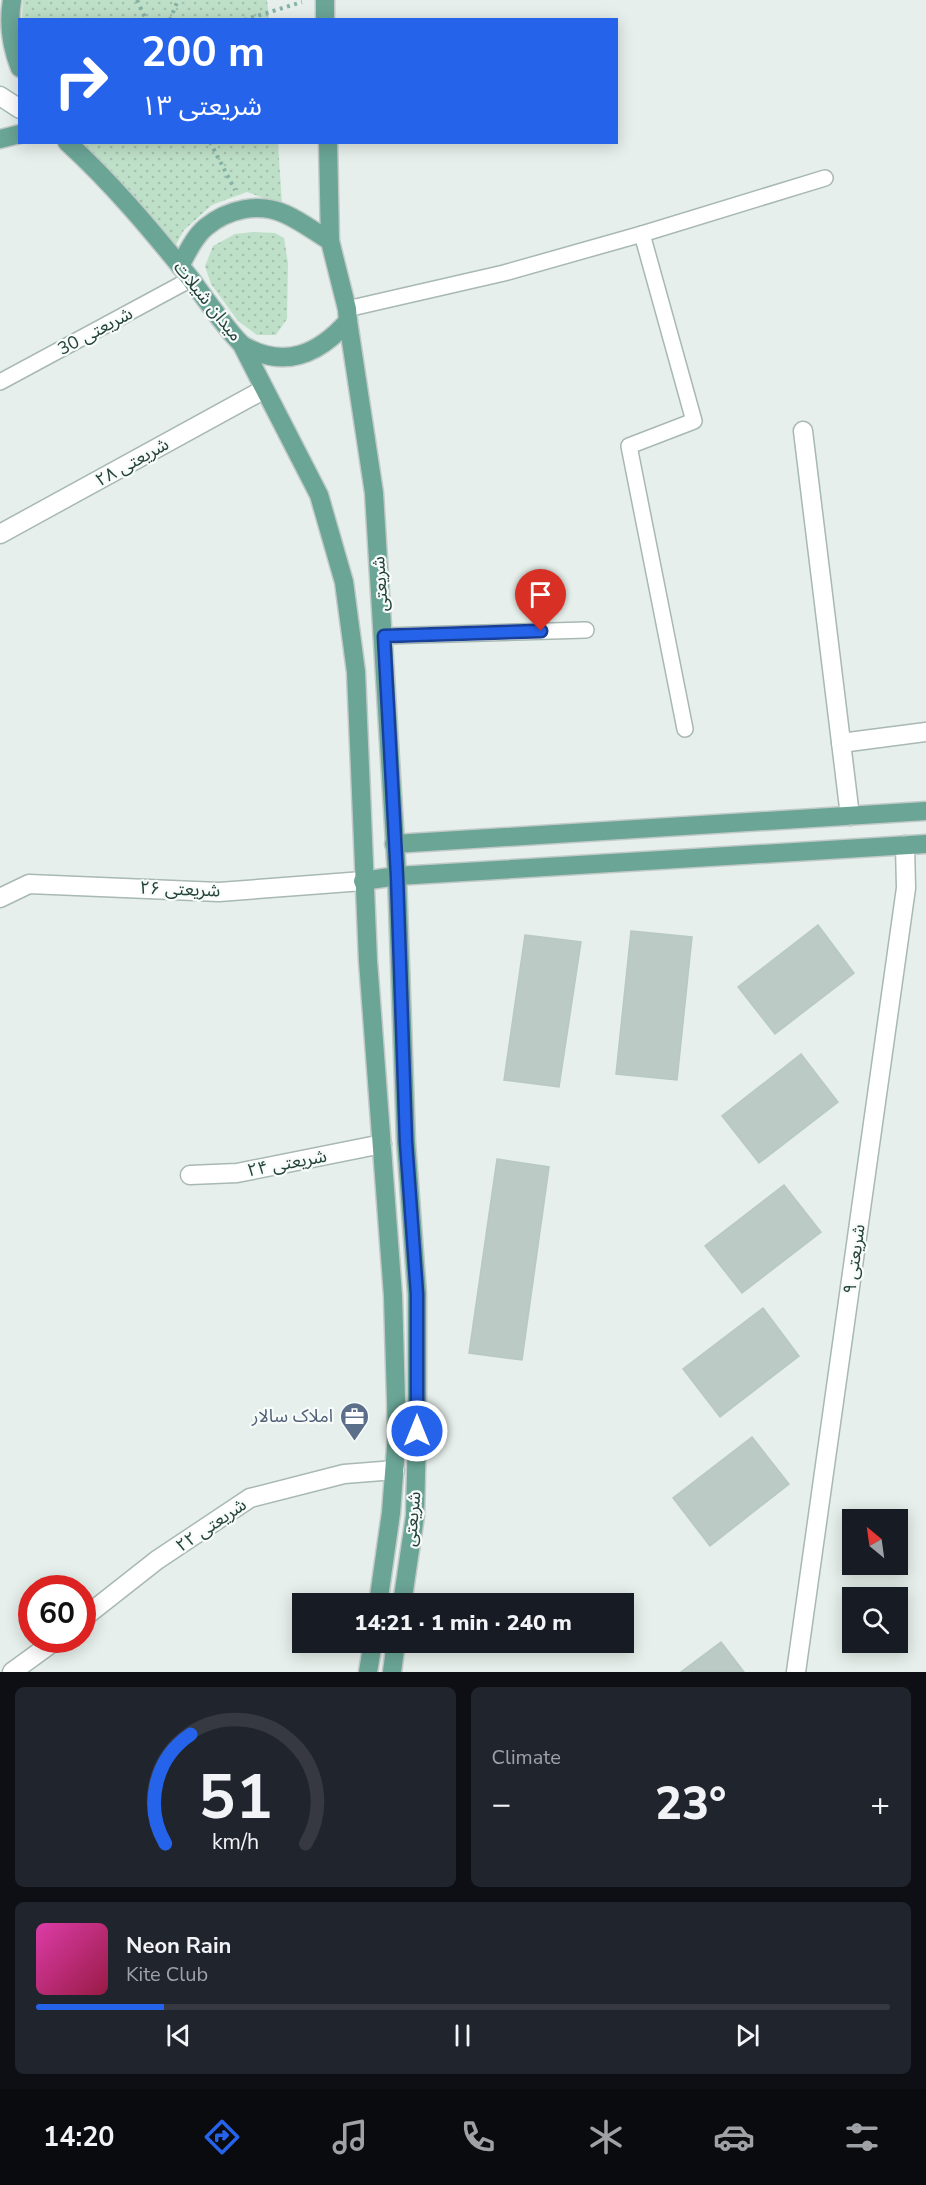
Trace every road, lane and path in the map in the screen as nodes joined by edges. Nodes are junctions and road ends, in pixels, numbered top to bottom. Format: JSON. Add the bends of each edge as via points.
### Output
{"nodes":[{"id":1,"x":12,"y":0,"type":"edge"},
{"id":2,"x":136,"y":0,"type":"edge"},
{"id":3,"x":178,"y":0,"type":"edge"},
{"id":4,"x":309,"y":0,"type":"edge"},
{"id":5,"x":325,"y":0,"type":"edge"},
{"id":6,"x":145,"y":18,"type":"edge"},
{"id":7,"x":171,"y":18,"type":"edge"},
{"id":8,"x":250,"y":18,"type":"edge"},
{"id":9,"x":325,"y":18,"type":"edge"},
{"id":10,"x":18,"y":61,"type":"edge"},
{"id":11,"x":0,"y":96,"type":"edge"},
{"id":12,"x":18,"y":108,"type":"edge"},
{"id":13,"x":18,"y":134,"type":"edge"},
{"id":14,"x":0,"y":139,"type":"edge"},
{"id":15,"x":69,"y":144,"type":"edge"},
{"id":16,"x":211,"y":144,"type":"edge"},
{"id":17,"x":328,"y":144,"type":"edge"},
{"id":18,"x":825,"y":178,"type":"dead end"},
{"id":19,"x":246,"y":209,"type":"junction"},
{"id":20,"x":642,"y":234,"type":"junction"},
{"id":21,"x":330,"y":241,"type":"junction"},
{"id":22,"x":185,"y":273,"type":"junction"},
{"id":23,"x":347,"y":315,"type":"junction"},
{"id":24,"x":242,"y":345,"type":"junction"},
{"id":25,"x":0,"y":382,"type":"edge"},
{"id":26,"x":263,"y":390,"type":"junction"},
{"id":27,"x":803,"y":431,"type":"dead end"},
{"id":28,"x":0,"y":534,"type":"edge"},
{"id":29,"x":586,"y":630,"type":"dead end"},
{"id":30,"x":384,"y":636,"type":"junction"},
{"id":31,"x":685,"y":729,"type":"dead end"},
{"id":32,"x":926,"y":732,"type":"edge"},
{"id":33,"x":841,"y":743,"type":"junction"},
{"id":34,"x":926,"y":811,"type":"edge"},
{"id":35,"x":850,"y":816,"type":"junction"},
{"id":36,"x":394,"y":844,"type":"junction"},
{"id":37,"x":926,"y":844,"type":"edge"},
{"id":38,"x":904,"y":846,"type":"junction"},
{"id":39,"x":397,"y":876,"type":"junction"},
{"id":40,"x":363,"y":881,"type":"junction"},
{"id":41,"x":0,"y":898,"type":"edge"},
{"id":42,"x":382,"y":1144,"type":"junction"},
{"id":43,"x":190,"y":1174,"type":"dead end"},
{"id":44,"x":395,"y":1470,"type":"junction"},
{"id":45,"x":380,"y":1593,"type":"edge"},
{"id":46,"x":404,"y":1593,"type":"edge"},
{"id":47,"x":96,"y":1608,"type":"edge"},
{"id":48,"x":38,"y":1653,"type":"edge"},
{"id":49,"x":371,"y":1653,"type":"edge"},
{"id":50,"x":395,"y":1653,"type":"edge"},
{"id":51,"x":12,"y":1672,"type":"edge"},
{"id":52,"x":368,"y":1672,"type":"edge"},
{"id":53,"x":392,"y":1672,"type":"edge"},
{"id":54,"x":796,"y":1672,"type":"edge"}],
"edges":[{"from":1,"to":10,"type":"main road","via":[[10,33]]},
{"from":2,"to":6,"type":"path"},
{"from":3,"to":7,"type":"path"},
{"from":4,"to":8,"type":"path"},
{"from":5,"to":9,"type":"main road"},
{"from":11,"to":12,"type":"street"},
{"from":13,"to":14,"type":"main road"},
{"from":15,"to":22,"type":"main road","name":"میدان شیلات","via":[[120,196]]},
{"from":16,"to":19,"type":"path"},
{"from":17,"to":21,"type":"main road"},
{"from":18,"to":20,"type":"lane"},
{"from":19,"to":21,"type":"main road","via":[[283,213]]},
{"from":19,"to":22,"type":"main road","via":[[229,212],[205,228],[193,243]]},
{"from":20,"to":23,"type":"lane"},
{"from":20,"to":31,"type":"lane","via":[[694,421],[629,446]]},
{"from":21,"to":23,"type":"main road"},
{"from":22,"to":24,"type":"main road","name":"میدان شیلات"},
{"from":22,"to":25,"type":"lane","name":"شریعتی 30"},
{"from":23,"to":24,"type":"main road","name":"میدان شیلات","via":[[336,335],[311,352],[290,358]]},
{"from":23,"to":30,"type":"main road","name":"شریعتی","via":[[374,493]]},
{"from":24,"to":26,"type":"main road","name":"شریعتی"},
{"from":26,"to":28,"type":"street","name":"شریعتی ۲۸"},
{"from":26,"to":40,"type":"main road","name":"شریعتی","via":[[319,495],[344,582],[356,672]]},
{"from":27,"to":33,"type":"street"},
{"from":29,"to":30,"type":"lane"},
{"from":30,"to":36,"type":"main road","name":"شریعتی"},
{"from":32,"to":33,"type":"street"},
{"from":33,"to":35,"type":"street"},
{"from":34,"to":35,"type":"main road"},
{"from":35,"to":36,"type":"main road"},
{"from":36,"to":39,"type":"main road","name":"شریعتی"},
{"from":37,"to":38,"type":"main road"},
{"from":38,"to":39,"type":"main road"},
{"from":38,"to":54,"type":"street","name":"شریعتی ۹","via":[[906,888]]},
{"from":39,"to":40,"type":"main road"},
{"from":39,"to":46,"type":"main road","name":"شریعتی","via":[[406,1142],[417,1294],[415,1516]]},
{"from":40,"to":41,"type":"street","name":"شریعتی ۲۶","via":[[219,892],[28,884]]},
{"from":40,"to":42,"type":"main road","name":"شریعتی"},
{"from":42,"to":43,"type":"street","name":"شریعتی ۲۴","via":[[237,1173]]},
{"from":42,"to":44,"type":"main road","name":"شریعتی","via":[[393,1296]]},
{"from":44,"to":45,"type":"main road","name":"شریعتی"},
{"from":44,"to":47,"type":"street","name":"شریعتی ۲۲","via":[[344,1474],[250,1498],[157,1560]]},
{"from":48,"to":51,"type":"street"},
{"from":49,"to":52,"type":"main road"},
{"from":50,"to":53,"type":"main road"}]}
